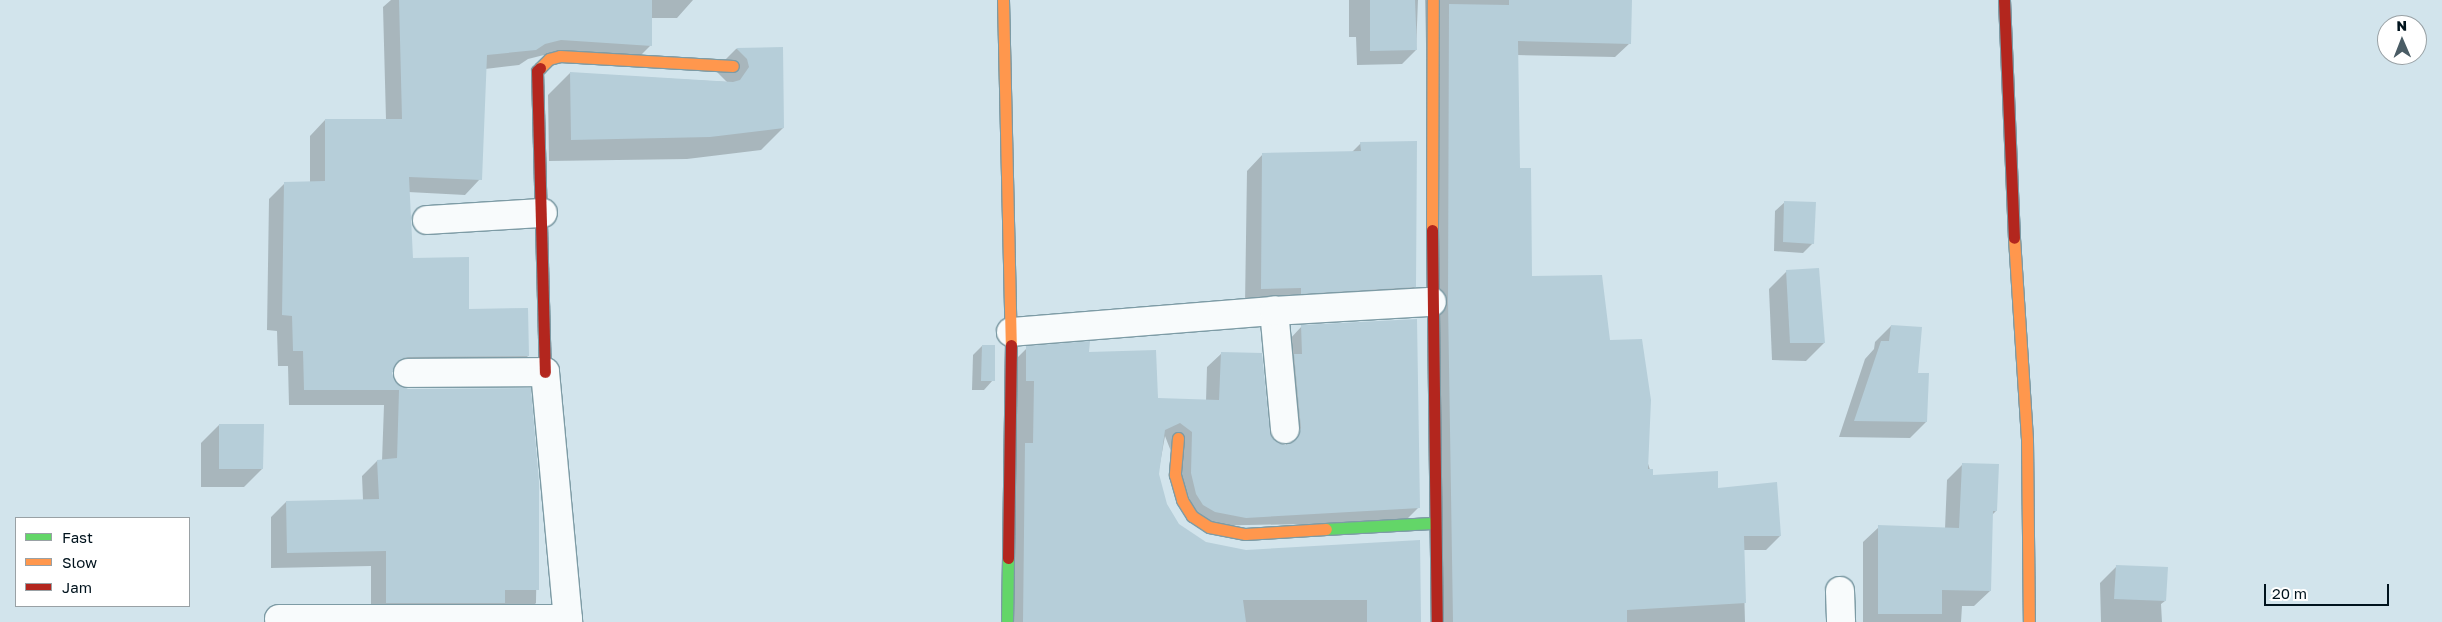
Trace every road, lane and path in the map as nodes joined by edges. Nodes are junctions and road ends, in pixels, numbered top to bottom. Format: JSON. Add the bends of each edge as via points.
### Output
{"nodes":[{"id":1,"x":1003,"y":0,"type":"edge"},
{"id":2,"x":1433,"y":0,"type":"edge"},
{"id":3,"x":2004,"y":0,"type":"edge"},
{"id":4,"x":732,"y":66,"type":"dead end"},
{"id":5,"x":543,"y":213,"type":"junction"},
{"id":6,"x":427,"y":220,"type":"dead end"},
{"id":7,"x":1432,"y":302,"type":"junction"},
{"id":8,"x":1274,"y":311,"type":"junction"},
{"id":9,"x":1011,"y":332,"type":"junction"},
{"id":10,"x":545,"y":372,"type":"junction"},
{"id":11,"x":408,"y":373,"type":"dead end"},
{"id":12,"x":1285,"y":429,"type":"dead end"},
{"id":13,"x":1178,"y":438,"type":"dead end"},
{"id":14,"x":1435,"y":523,"type":"junction"},
{"id":15,"x":1840,"y":591,"type":"dead end"},
{"id":16,"x":279,"y":619,"type":"dead end"},
{"id":17,"x":568,"y":621,"type":"edge"},
{"id":18,"x":1007,"y":622,"type":"edge"},
{"id":19,"x":1437,"y":622,"type":"edge"},
{"id":20,"x":1841,"y":622,"type":"edge"},
{"id":21,"x":2029,"y":622,"type":"edge"}],
"edges":[{"from":1,"to":9,"type":"street"},
{"from":2,"to":7,"type":"street"},
{"from":3,"to":21,"type":"street","via":[[2014,265],[2027,440]]},
{"from":4,"to":5,"type":"street","via":[[560,56],[549,59],[537,71]]},
{"from":5,"to":6,"type":"street"},
{"from":5,"to":10,"type":"street"},
{"from":7,"to":8,"type":"street"},
{"from":7,"to":14,"type":"street"},
{"from":8,"to":9,"type":"street"},
{"from":8,"to":12,"type":"street"},
{"from":9,"to":18,"type":"street"},
{"from":10,"to":11,"type":"street"},
{"from":10,"to":17,"type":"street"},
{"from":13,"to":14,"type":"street","via":[[1175,475],[1182,500],[1192,516],[1209,527],[1245,534]]},
{"from":14,"to":19,"type":"street"},
{"from":15,"to":20,"type":"street"},
{"from":16,"to":17,"type":"street"}]}
